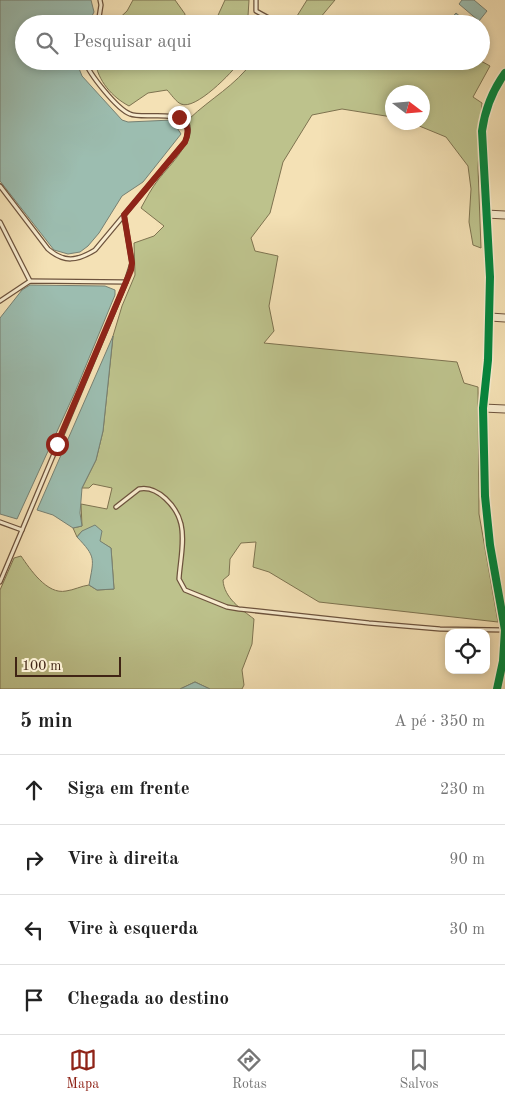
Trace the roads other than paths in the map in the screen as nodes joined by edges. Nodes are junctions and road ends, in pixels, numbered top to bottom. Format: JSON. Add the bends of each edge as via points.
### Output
{"nodes":[{"id":1,"x":100,"y":0,"type":"edge"},
{"id":2,"x":256,"y":0,"type":"edge"},
{"id":3,"x":99,"y":15,"type":"edge"},
{"id":4,"x":263,"y":15,"type":"edge"},
{"id":5,"x":88,"y":70,"type":"edge"},
{"id":6,"x":505,"y":73,"type":"edge"},
{"id":7,"x":0,"y":186,"type":"edge"},
{"id":8,"x":486,"y":214,"type":"junction"},
{"id":9,"x":124,"y":215,"type":"junction"},
{"id":10,"x":505,"y":215,"type":"edge"},
{"id":11,"x":0,"y":222,"type":"edge"},
{"id":12,"x":30,"y":281,"type":"junction"},
{"id":13,"x":126,"y":282,"type":"junction"},
{"id":14,"x":0,"y":301,"type":"edge"},
{"id":15,"x":490,"y":317,"type":"junction"},
{"id":16,"x":505,"y":318,"type":"edge"},
{"id":17,"x":483,"y":408,"type":"junction"},
{"id":18,"x":505,"y":409,"type":"edge"},
{"id":19,"x":116,"y":507,"type":"dead end"},
{"id":20,"x":0,"y":522,"type":"edge"},
{"id":21,"x":22,"y":530,"type":"junction"},
{"id":22,"x":0,"y":579,"type":"edge"},
{"id":23,"x":504,"y":630,"type":"edge"},
{"id":24,"x":497,"y":689,"type":"edge"}],
"edges":[{"from":1,"to":3,"type":"lane"},
{"from":2,"to":4,"type":"lane","via":[[256,11]]},
{"from":5,"to":9,"type":"lane","via":[[124,111],[136,116],[179,117],[188,129],[185,142]]},
{"from":6,"to":8,"type":"street","via":[[485,110],[482,131]]},
{"from":7,"to":9,"type":"lane","via":[[48,249],[68,260],[79,260],[95,250]]},
{"from":8,"to":10,"type":"street"},
{"from":8,"to":15,"type":"street","via":[[490,250]]},
{"from":9,"to":13,"type":"lane","via":[[132,263]]},
{"from":11,"to":12,"type":"lane"},
{"from":12,"to":13,"type":"lane"},
{"from":12,"to":14,"type":"lane"},
{"from":13,"to":21,"type":"lane"},
{"from":15,"to":16,"type":"street"},
{"from":15,"to":17,"type":"street"},
{"from":17,"to":18,"type":"street"},
{"from":17,"to":23,"type":"street","via":[[485,496]]},
{"from":19,"to":23,"type":"lane","via":[[139,489],[154,490],[162,495],[181,522],[181,586],[227,606],[369,623]]},
{"from":20,"to":21,"type":"lane"},
{"from":21,"to":22,"type":"lane"},
{"from":23,"to":24,"type":"street","via":[[503,661]]}]}
